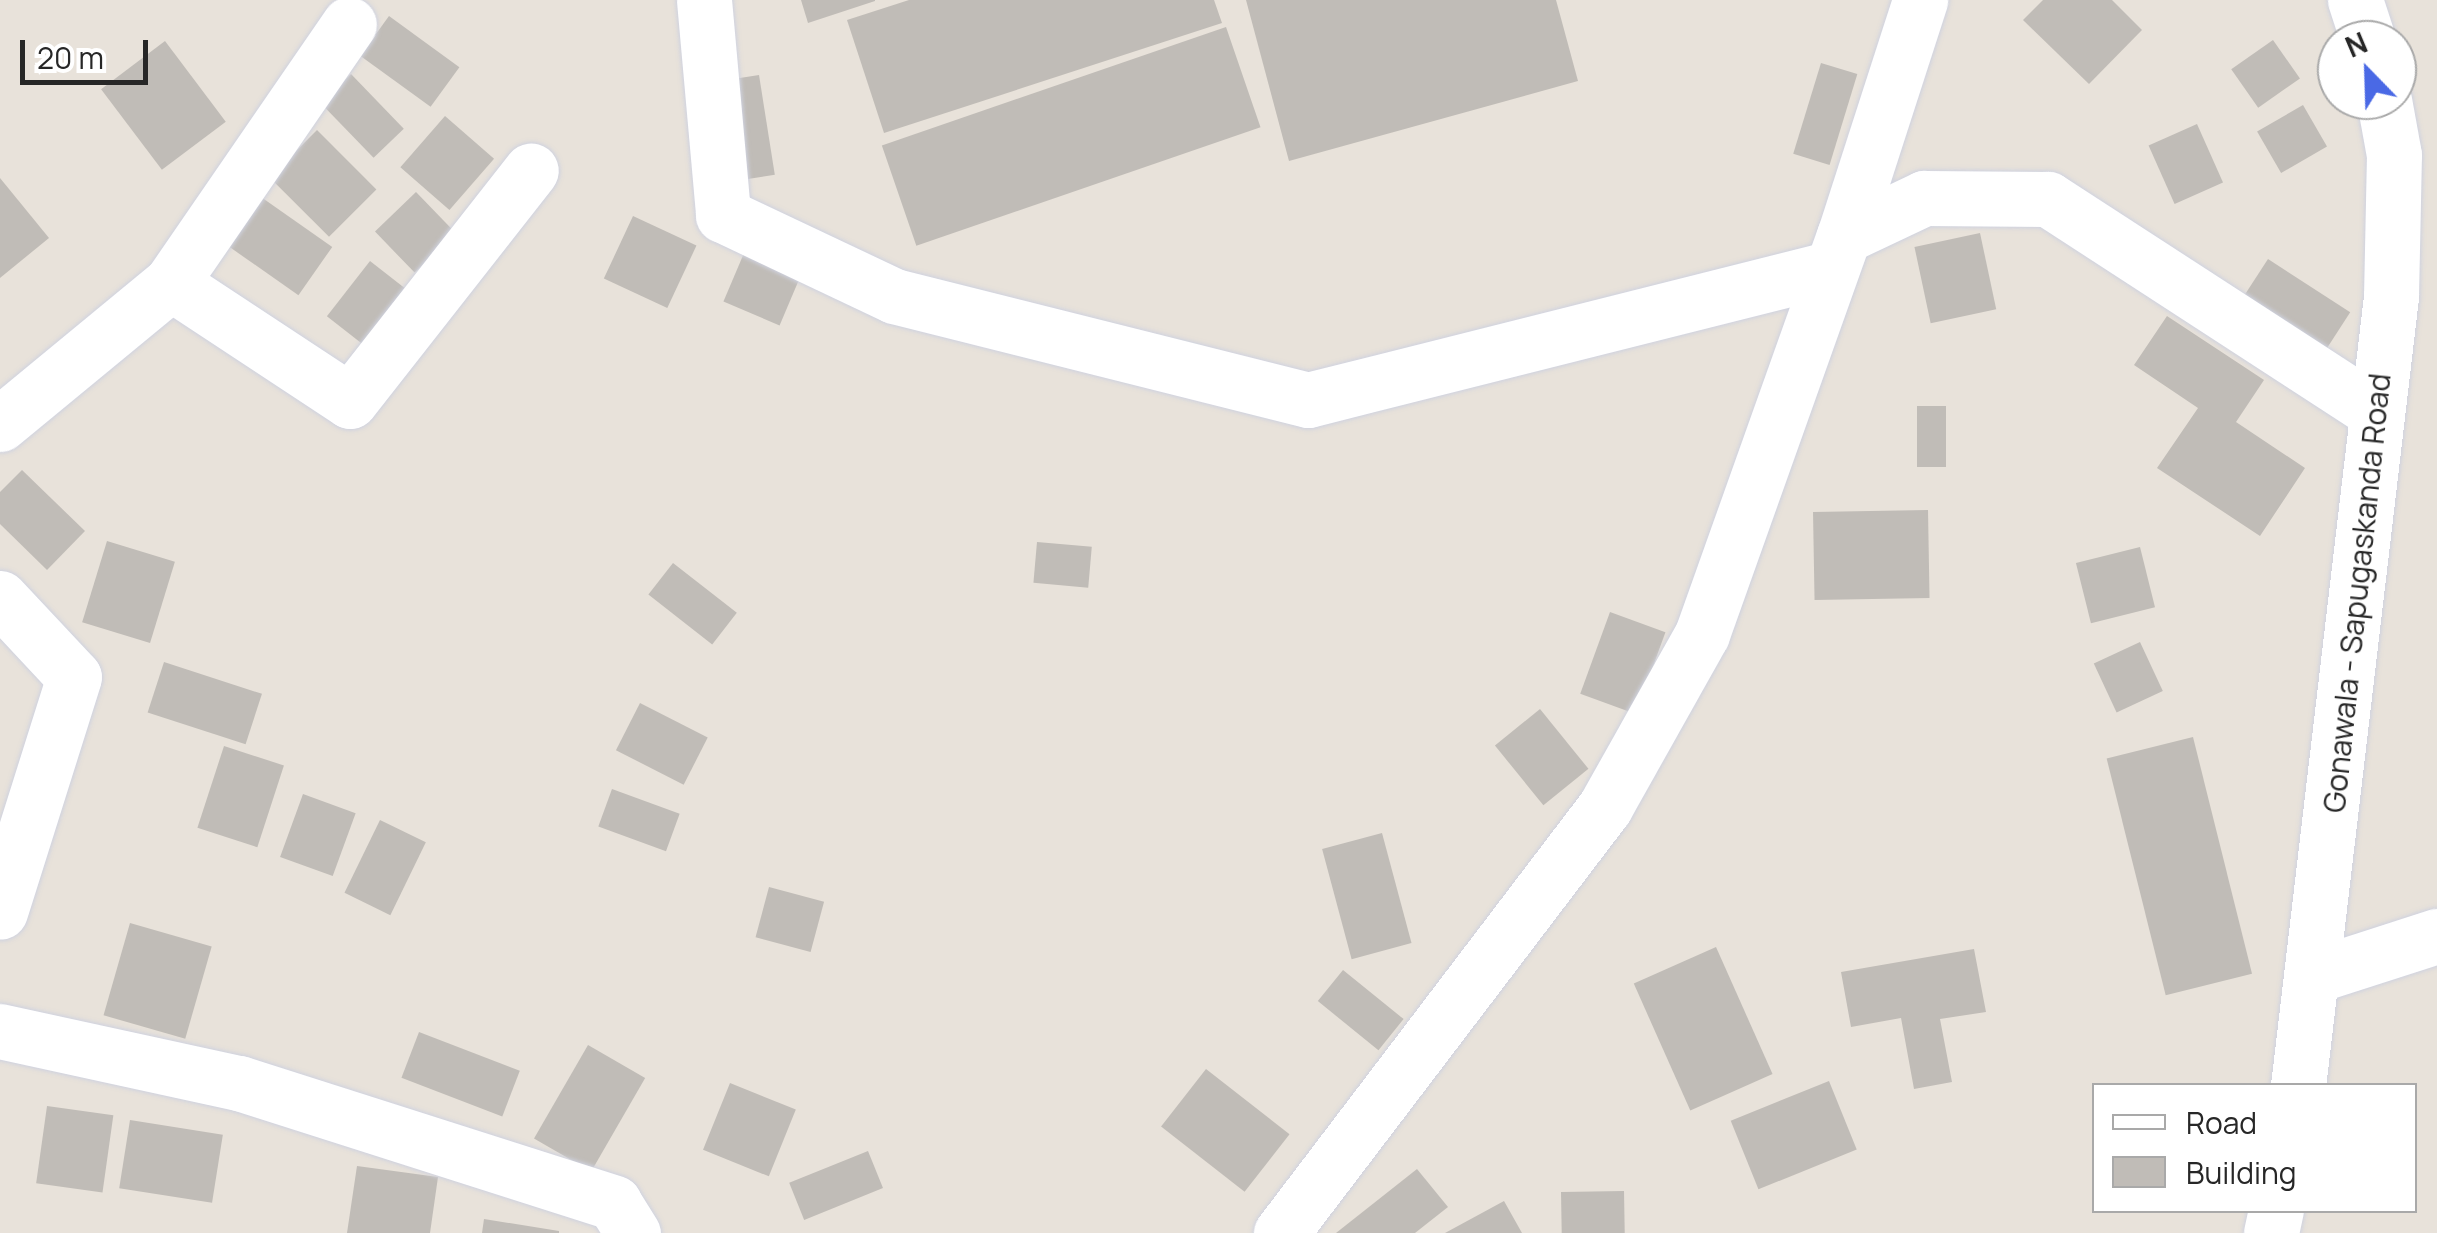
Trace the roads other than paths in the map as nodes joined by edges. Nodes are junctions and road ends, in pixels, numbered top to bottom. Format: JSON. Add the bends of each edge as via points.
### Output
{"nodes":[{"id":1,"x":704,"y":0,"type":"edge"},
{"id":2,"x":1920,"y":0,"type":"edge"},
{"id":3,"x":350,"y":24,"type":"dead end"},
{"id":4,"x":2386,"y":120,"type":"edge"},
{"id":5,"x":531,"y":170,"type":"dead end"},
{"id":6,"x":1838,"y":252,"type":"junction"},
{"id":7,"x":171,"y":283,"type":"junction"},
{"id":8,"x":2376,"y":412,"type":"junction"},
{"id":9,"x":0,"y":424,"type":"edge"},
{"id":10,"x":0,"y":598,"type":"edge"},
{"id":11,"x":0,"y":912,"type":"edge"},
{"id":12,"x":2437,"y":936,"type":"edge"},
{"id":13,"x":2316,"y":975,"type":"junction"},
{"id":14,"x":0,"y":1031,"type":"edge"},
{"id":15,"x":2298,"y":1083,"type":"edge"},
{"id":16,"x":633,"y":1233,"type":"edge"},
{"id":17,"x":1281,"y":1233,"type":"edge"}],
"edges":[{"from":1,"to":6,"type":"street","via":[[724,214],[894,296],[1308,400]]},
{"from":2,"to":6,"type":"street"},
{"from":3,"to":7,"type":"street"},
{"from":4,"to":8,"type":"street","name":"Gonawala - Sapugaskanda Road","via":[[2394,191]]},
{"from":5,"to":7,"type":"street","via":[[350,401]]},
{"from":6,"to":8,"type":"street","via":[[1924,198],[2048,199]]},
{"from":6,"to":17,"type":"street","via":[[1702,634],[1606,807]]},
{"from":7,"to":9,"type":"street"},
{"from":8,"to":13,"type":"street","name":"Gonawala - Sapugaskanda Road"},
{"from":10,"to":11,"type":"street","via":[[74,676]]},
{"from":12,"to":13,"type":"street"},
{"from":13,"to":15,"type":"street","name":"Gonawala - Sapugaskanda Road"},
{"from":14,"to":16,"type":"street","via":[[239,1083],[614,1204]]}]}
